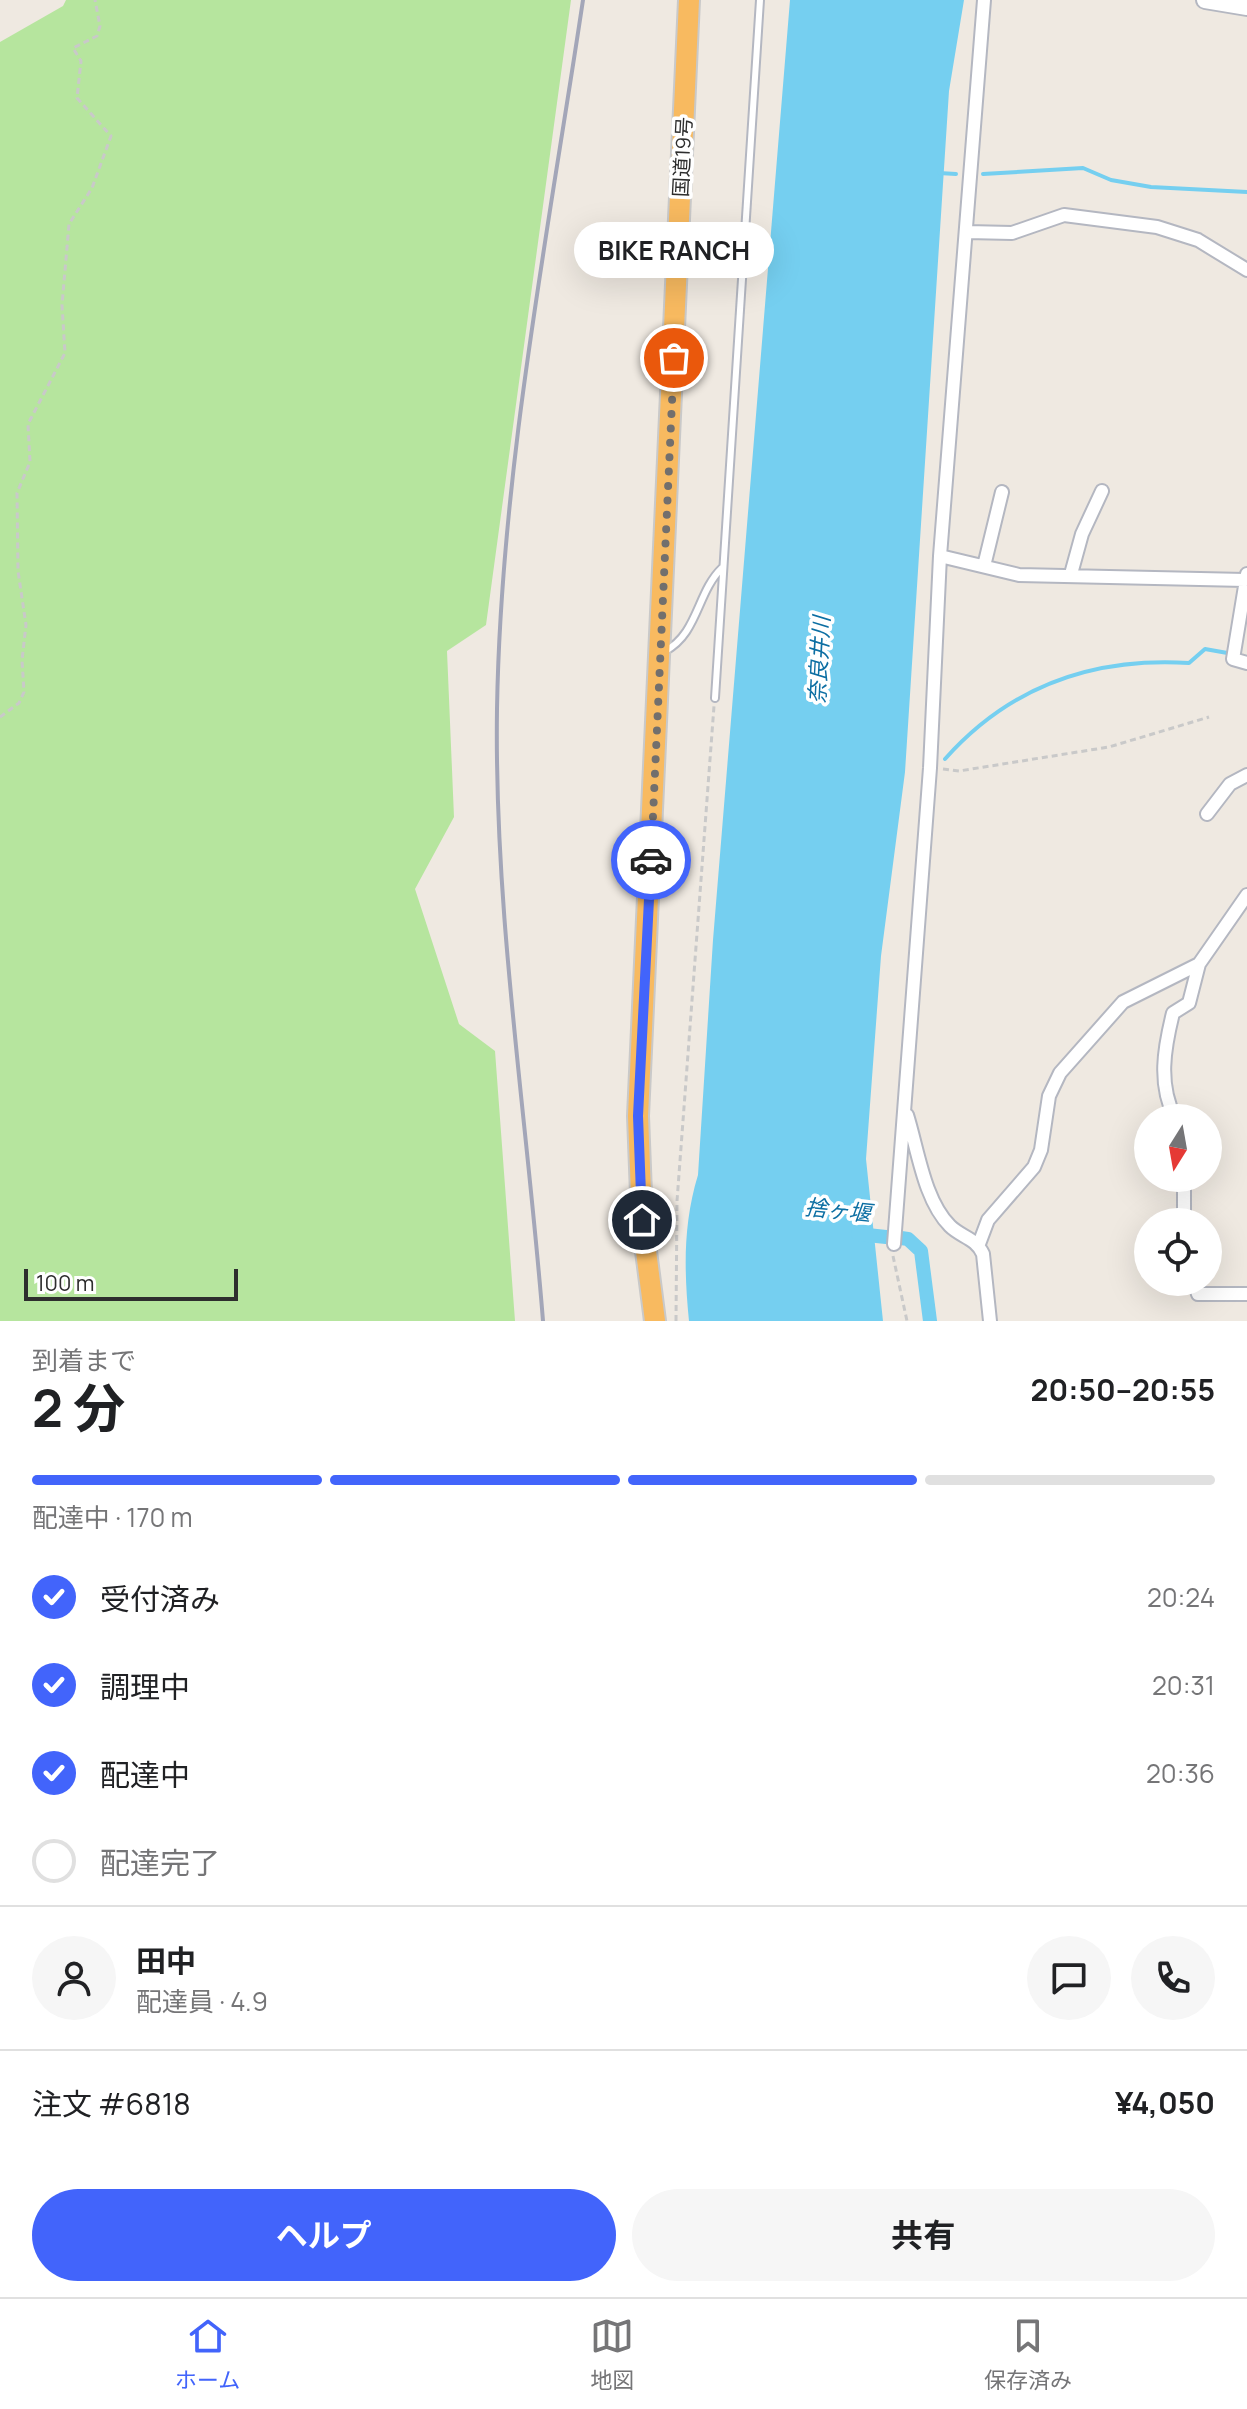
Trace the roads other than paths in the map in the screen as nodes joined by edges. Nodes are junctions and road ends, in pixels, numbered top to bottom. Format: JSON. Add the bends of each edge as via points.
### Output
{"nodes":[{"id":1,"x":689,"y":0,"type":"edge"},
{"id":2,"x":760,"y":0,"type":"edge"},
{"id":3,"x":984,"y":0,"type":"edge"},
{"id":4,"x":1205,"y":0,"type":"edge"},
{"id":5,"x":1247,"y":7,"type":"edge"},
{"id":6,"x":967,"y":232,"type":"junction"},
{"id":7,"x":1247,"y":270,"type":"edge"},
{"id":8,"x":1102,"y":491,"type":"dead end"},
{"id":9,"x":1002,"y":492,"type":"dead end"},
{"id":10,"x":940,"y":556,"type":"junction"},
{"id":11,"x":984,"y":566,"type":"junction"},
{"id":12,"x":722,"y":568,"type":"junction"},
{"id":13,"x":1071,"y":574,"type":"junction"},
{"id":14,"x":1246,"y":585,"type":"edge"},
{"id":15,"x":661,"y":653,"type":"junction"},
{"id":16,"x":1247,"y":663,"type":"edge"},
{"id":17,"x":715,"y":698,"type":"road end"},
{"id":18,"x":1247,"y":775,"type":"edge"},
{"id":19,"x":1207,"y":814,"type":"dead end"},
{"id":20,"x":1247,"y":895,"type":"edge"},
{"id":21,"x":1199,"y":964,"type":"junction"},
{"id":22,"x":1168,"y":1104,"type":"edge"},
{"id":23,"x":905,"y":1109,"type":"junction"},
{"id":24,"x":894,"y":1244,"type":"road end"},
{"id":25,"x":979,"y":1244,"type":"junction"},
{"id":26,"x":1222,"y":1294,"type":"edge"},
{"id":27,"x":1247,"y":1294,"type":"edge"},
{"id":28,"x":655,"y":1321,"type":"edge"},
{"id":29,"x":990,"y":1321,"type":"edge"}],
"edges":[{"from":1,"to":15,"type":"highway","name":"国道19号"},
{"from":2,"to":12,"type":"lane"},
{"from":3,"to":6,"type":"street"},
{"from":4,"to":5,"type":"street"},
{"from":6,"to":7,"type":"street","via":[[1012,233],[1064,215],[1157,227],[1198,240]]},
{"from":6,"to":10,"type":"street"},
{"from":8,"to":13,"type":"street"},
{"from":9,"to":11,"type":"street"},
{"from":10,"to":11,"type":"street"},
{"from":10,"to":23,"type":"street"},
{"from":11,"to":13,"type":"street","via":[[1019,575]]},
{"from":12,"to":15,"type":"lane","via":[[710,580],[689,629],[677,645]]},
{"from":12,"to":17,"type":"lane"},
{"from":13,"to":14,"type":"street"},
{"from":14,"to":16,"type":"street","via":[[1233,659]]},
{"from":15,"to":28,"type":"highway","name":"国道19号","via":[[638,1116],[642,1220]]},
{"from":18,"to":19,"type":"street","via":[[1230,784]]},
{"from":20,"to":21,"type":"street"},
{"from":21,"to":22,"type":"street","via":[[1189,1003],[1173,1013],[1163,1051]]},
{"from":21,"to":25,"type":"street","via":[[1123,1002],[1060,1073],[1049,1096],[1034,1167],[988,1220]]},
{"from":23,"to":24,"type":"street"},
{"from":23,"to":25,"type":"street","via":[[934,1201],[951,1227]]},
{"from":25,"to":29,"type":"street"},
{"from":26,"to":27,"type":"street"}]}
